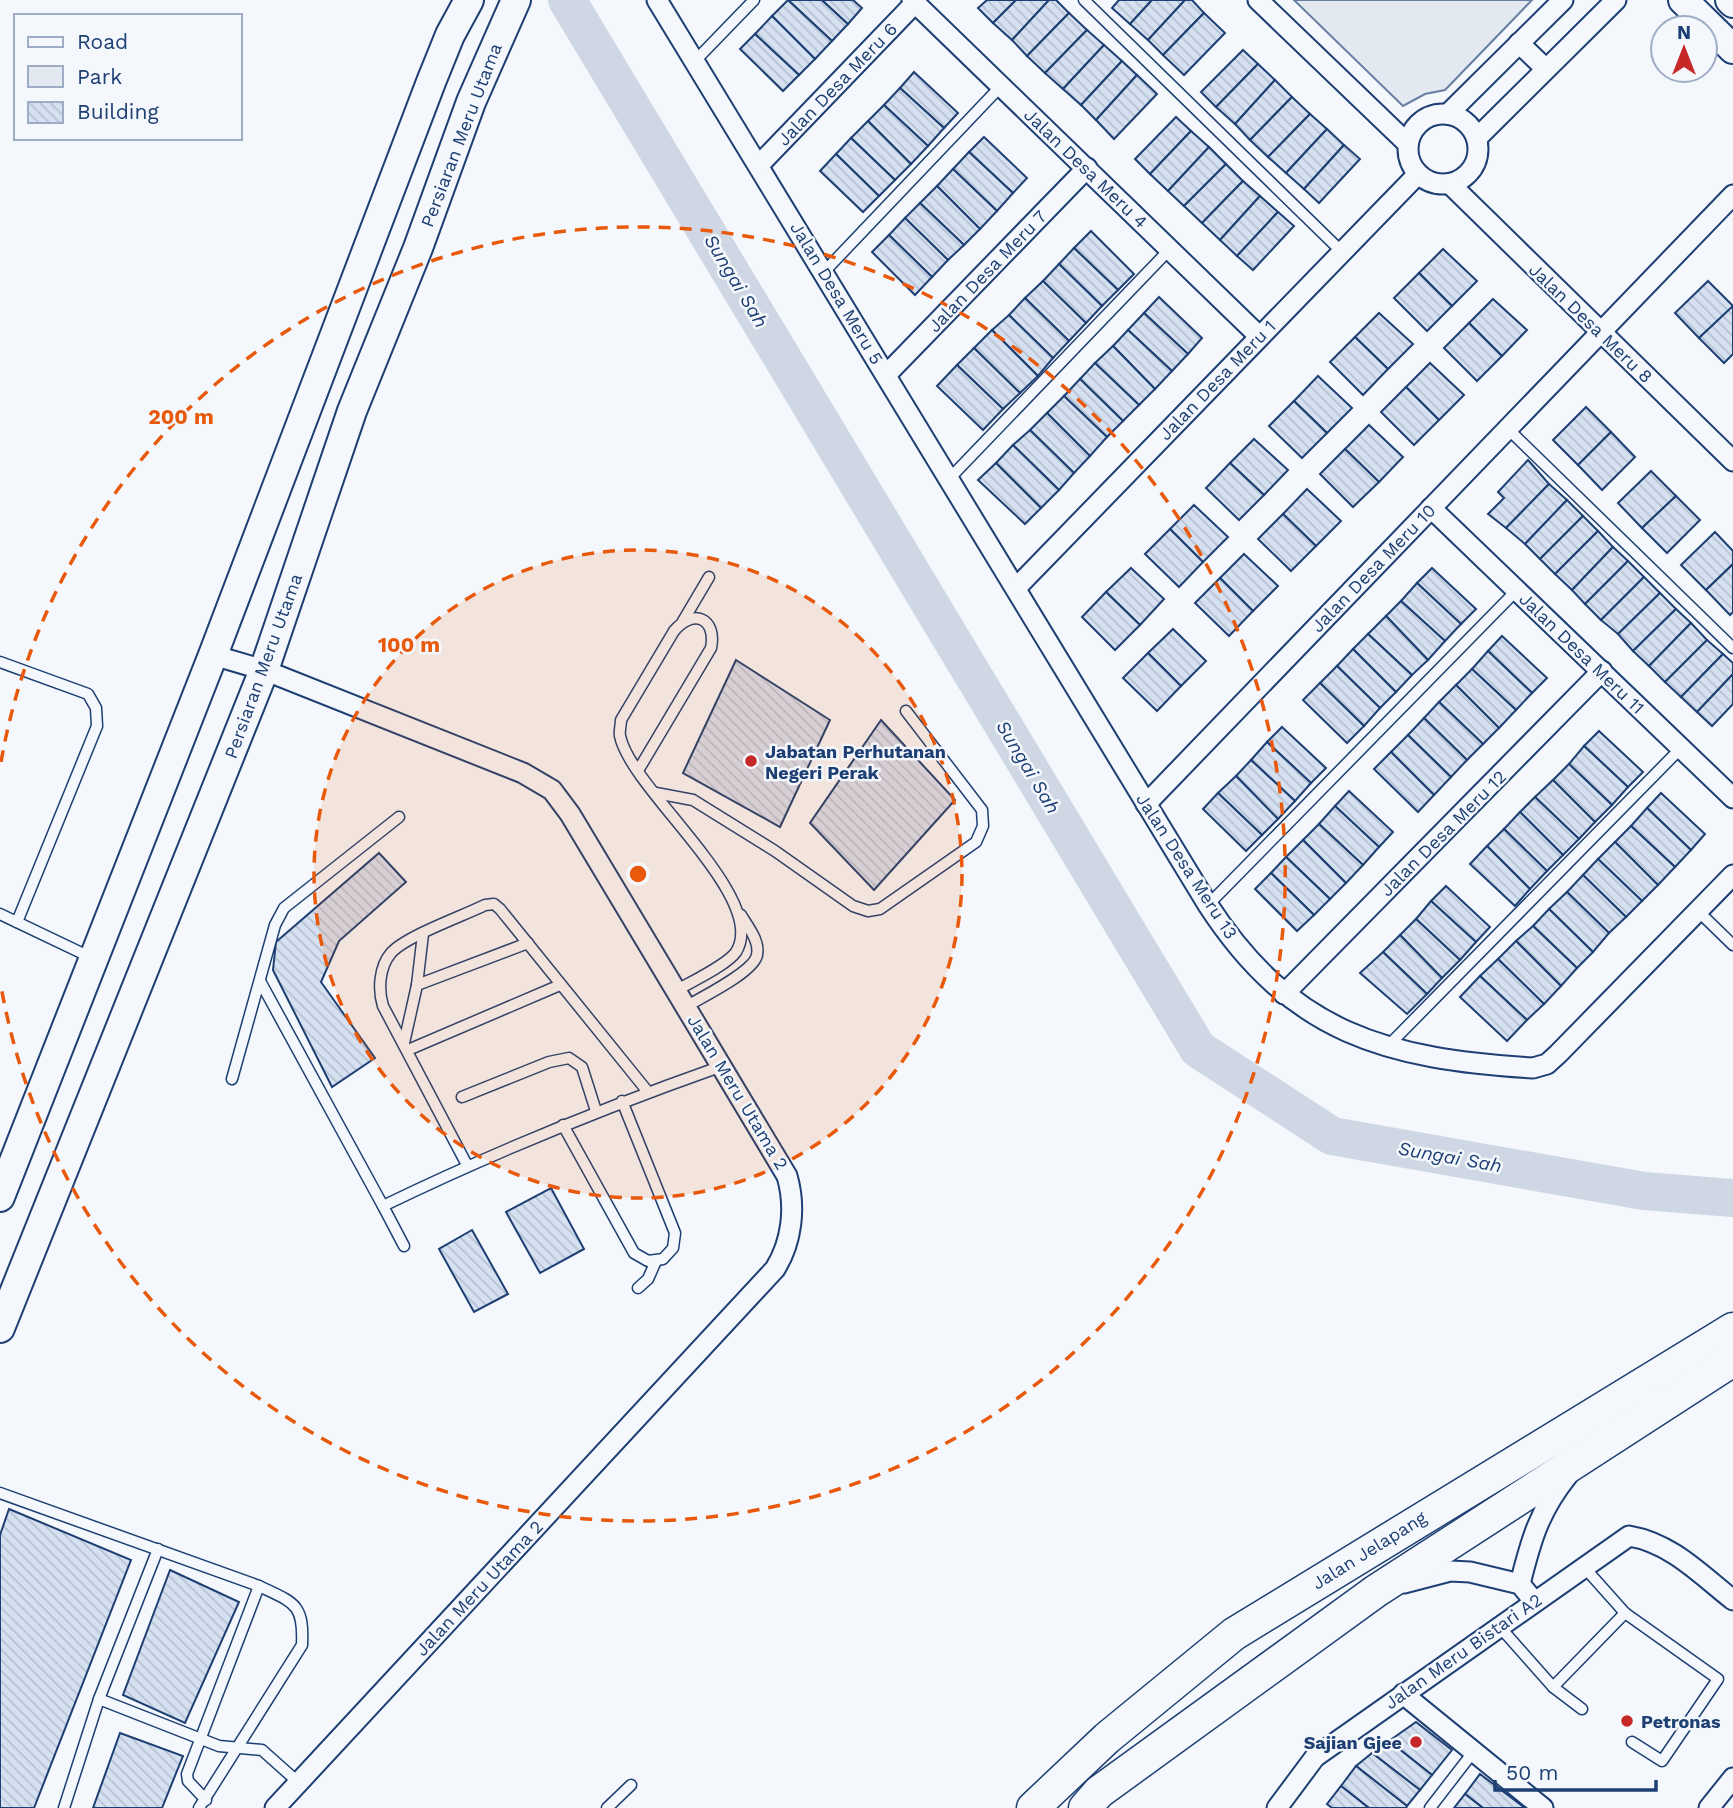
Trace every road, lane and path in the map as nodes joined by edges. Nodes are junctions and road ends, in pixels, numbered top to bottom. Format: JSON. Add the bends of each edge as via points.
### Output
{"nodes":[{"id":1,"x":469,"y":0,"type":"edge"},
{"id":2,"x":516,"y":0,"type":"edge"},
{"id":3,"x":657,"y":0,"type":"edge"},
{"id":4,"x":754,"y":0,"type":"edge"},
{"id":5,"x":1084,"y":0,"type":"edge"},
{"id":6,"x":1258,"y":0,"type":"edge"},
{"id":7,"x":1563,"y":0,"type":"edge"},
{"id":8,"x":1616,"y":0,"type":"edge"},
{"id":9,"x":1683,"y":0,"type":"edge"},
{"id":10,"x":914,"y":2,"type":"edge"},
{"id":11,"x":1519,"y":43,"type":"junction"},
{"id":12,"x":1733,"y":49,"type":"edge"},
{"id":13,"x":695,"y":61,"type":"junction"},
{"id":14,"x":1546,"y":69,"type":"junction"},
{"id":15,"x":1001,"y":86,"type":"junction"},
{"id":16,"x":1448,"y":114,"type":"junction"},
{"id":17,"x":1477,"y":138,"type":"junction"},
{"id":18,"x":1408,"y":144,"type":"junction"},
{"id":19,"x":759,"y":165,"type":"junction"},
{"id":20,"x":1087,"y":168,"type":"junction"},
{"id":21,"x":1418,"y":174,"type":"junction"},
{"id":22,"x":1450,"y":184,"type":"junction"},
{"id":23,"x":1733,"y":195,"type":"edge"},
{"id":24,"x":1170,"y":249,"type":"junction"},
{"id":25,"x":1342,"y":252,"type":"junction"},
{"id":26,"x":824,"y":272,"type":"junction"},
{"id":27,"x":1600,"y":332,"type":"junction"},
{"id":28,"x":1259,"y":336,"type":"junction"},
{"id":29,"x":886,"y":374,"type":"junction"},
{"id":30,"x":314,"y":388,"type":"junction"},
{"id":31,"x":352,"y":411,"type":"junction"},
{"id":32,"x":1507,"y":428,"type":"junction"},
{"id":33,"x":1733,"y":461,"type":"edge"},
{"id":34,"x":950,"y":478,"type":"junction"},
{"id":35,"x":1431,"y":508,"type":"junction"},
{"id":36,"x":709,"y":577,"type":"dead end"},
{"id":37,"x":1017,"y":587,"type":"junction"},
{"id":38,"x":1517,"y":590,"type":"junction"},
{"id":39,"x":682,"y":621,"type":"junction"},
{"id":40,"x":1733,"y":648,"type":"edge"},
{"id":41,"x":213,"y":655,"type":"junction"},
{"id":42,"x":0,"y":662,"type":"edge"},
{"id":43,"x":264,"y":670,"type":"junction"},
{"id":44,"x":1602,"y":671,"type":"junction"},
{"id":45,"x":906,"y":711,"type":"dead end"},
{"id":46,"x":1681,"y":748,"type":"junction"},
{"id":47,"x":639,"y":769,"type":"junction"},
{"id":48,"x":656,"y":793,"type":"junction"},
{"id":49,"x":1733,"y":798,"type":"edge"},
{"id":50,"x":1146,"y":804,"type":"junction"},
{"id":51,"x":399,"y":817,"type":"dead end"},
{"id":52,"x":1733,"y":875,"type":"edge"},
{"id":53,"x":1208,"y":905,"type":"junction"},
{"id":54,"x":1698,"y":911,"type":"junction"},
{"id":55,"x":739,"y":912,"type":"junction"},
{"id":56,"x":0,"y":914,"type":"edge"},
{"id":57,"x":17,"y":922,"type":"junction"},
{"id":58,"x":423,"y":934,"type":"junction"},
{"id":59,"x":528,"y":943,"type":"junction"},
{"id":60,"x":1733,"y":945,"type":"edge"},
{"id":61,"x":94,"y":959,"type":"junction"},
{"id":62,"x":260,"y":981,"type":"junction"},
{"id":63,"x":417,"y":985,"type":"junction"},
{"id":64,"x":560,"y":985,"type":"junction"},
{"id":65,"x":1284,"y":994,"type":"junction"},
{"id":66,"x":682,"y":998,"type":"junction"},
{"id":67,"x":406,"y":1046,"type":"junction"},
{"id":68,"x":1386,"y":1048,"type":"junction"},
{"id":69,"x":723,"y":1065,"type":"junction"},
{"id":70,"x":232,"y":1079,"type":"dead end"},
{"id":71,"x":648,"y":1092,"type":"junction"},
{"id":72,"x":462,"y":1097,"type":"dead end"},
{"id":73,"x":622,"y":1101,"type":"junction"},
{"id":74,"x":596,"y":1111,"type":"junction"},
{"id":75,"x":563,"y":1125,"type":"junction"},
{"id":76,"x":467,"y":1165,"type":"junction"},
{"id":77,"x":0,"y":1197,"type":"edge"},
{"id":78,"x":383,"y":1206,"type":"junction"},
{"id":79,"x":404,"y":1246,"type":"dead end"},
{"id":80,"x":656,"y":1261,"type":"junction"},
{"id":81,"x":638,"y":1288,"type":"dead end"},
{"id":82,"x":0,"y":1328,"type":"edge"},
{"id":83,"x":1733,"y":1329,"type":"edge"},
{"id":84,"x":1733,"y":1360,"type":"edge"},
{"id":85,"x":1581,"y":1459,"type":"junction"},
{"id":86,"x":0,"y":1493,"type":"edge"},
{"id":87,"x":158,"y":1549,"type":"junction"},
{"id":88,"x":1584,"y":1567,"type":"junction"},
{"id":89,"x":1520,"y":1584,"type":"junction"},
{"id":90,"x":259,"y":1586,"type":"junction"},
{"id":91,"x":1376,"y":1591,"type":"junction"},
{"id":92,"x":1733,"y":1600,"type":"edge"},
{"id":93,"x":1534,"y":1601,"type":"junction"},
{"id":94,"x":1625,"y":1613,"type":"junction"},
{"id":95,"x":1499,"y":1626,"type":"junction"},
{"id":96,"x":1553,"y":1687,"type":"junction"},
{"id":97,"x":1403,"y":1694,"type":"junction"},
{"id":98,"x":99,"y":1699,"type":"junction"},
{"id":99,"x":1582,"y":1709,"type":"dead end"},
{"id":100,"x":200,"y":1740,"type":"junction"},
{"id":101,"x":1632,"y":1742,"type":"dead end"},
{"id":102,"x":238,"y":1747,"type":"junction"},
{"id":103,"x":1474,"y":1751,"type":"junction"},
{"id":104,"x":1733,"y":1778,"type":"edge"},
{"id":105,"x":299,"y":1784,"type":"junction"},
{"id":106,"x":631,"y":1785,"type":"dead end"},
{"id":107,"x":1092,"y":1803,"type":"edge"},
{"id":108,"x":202,"y":1804,"type":"edge"},
{"id":109,"x":64,"y":1808,"type":"edge"},
{"id":110,"x":275,"y":1808,"type":"edge"},
{"id":111,"x":607,"y":1808,"type":"edge"},
{"id":112,"x":1033,"y":1808,"type":"edge"},
{"id":113,"x":1277,"y":1808,"type":"edge"},
{"id":114,"x":1430,"y":1808,"type":"edge"},
{"id":115,"x":1543,"y":1808,"type":"edge"},
{"id":116,"x":1709,"y":1808,"type":"edge"}],
"edges":[{"from":1,"to":30,"type":"main road","via":[[450,35]]},
{"from":2,"to":31,"type":"main road","name":"Persiaran Meru Utama","via":[[471,102]]},
{"from":3,"to":13,"type":"street","name":"Jalan Desa Meru 5"},
{"from":4,"to":13,"type":"lane"},
{"from":5,"to":25,"type":"lane"},
{"from":6,"to":18,"type":"street"},
{"from":7,"to":11,"type":"street"},
{"from":8,"to":14,"type":"street"},
{"from":9,"to":12,"type":"main road"},
{"from":10,"to":15,"type":"street","name":"Jalan Desa Meru 4"},
{"from":10,"to":19,"type":"street","name":"Jalan Desa Meru 6"},
{"from":11,"to":14,"type":"street"},
{"from":11,"to":16,"type":"street"},
{"from":13,"to":19,"type":"street","name":"Jalan Desa Meru 5"},
{"from":14,"to":17,"type":"street"},
{"from":15,"to":20,"type":"street","name":"Jalan Desa Meru 4"},
{"from":15,"to":26,"type":"lane"},
{"from":16,"to":17,"type":"street","via":[[1466,122]]},
{"from":16,"to":18,"type":"street","via":[[1418,125]]},
{"from":17,"to":22,"type":"street","via":[[1474,167]]},
{"from":18,"to":21,"type":"street"},
{"from":19,"to":26,"type":"street","name":"Jalan Desa Meru 5"},
{"from":20,"to":24,"type":"street","name":"Jalan Desa Meru 4"},
{"from":20,"to":29,"type":"street","name":"Jalan Desa Meru 7"},
{"from":21,"to":22,"type":"street","via":[[1427,181]]},
{"from":21,"to":25,"type":"street","name":"Jalan Desa Meru 1"},
{"from":22,"to":27,"type":"street","name":"Jalan Desa Meru 8"},
{"from":23,"to":27,"type":"street","name":"Jalan Desa Meru 10"},
{"from":24,"to":28,"type":"street","name":"Jalan Desa Meru 4"},
{"from":24,"to":34,"type":"lane"},
{"from":25,"to":28,"type":"street","name":"Jalan Desa Meru 1"},
{"from":26,"to":29,"type":"street","name":"Jalan Desa Meru 5"},
{"from":27,"to":32,"type":"street","name":"Jalan Desa Meru 10"},
{"from":27,"to":33,"type":"street","name":"Jalan Desa Meru 8"},
{"from":28,"to":37,"type":"street","name":"Jalan Desa Meru 1"},
{"from":29,"to":34,"type":"street","name":"Jalan Desa Meru 5"},
{"from":30,"to":31,"type":"main road"},
{"from":30,"to":41,"type":"main road"},
{"from":31,"to":43,"type":"main road","name":"Persiaran Meru Utama"},
{"from":32,"to":35,"type":"street","name":"Jalan Desa Meru 10"},
{"from":32,"to":40,"type":"lane"},
{"from":34,"to":37,"type":"street","name":"Jalan Desa Meru 5"},
{"from":35,"to":38,"type":"street","name":"Jalan Desa Meru 11"},
{"from":35,"to":50,"type":"street","name":"Jalan Desa Meru 10"},
{"from":36,"to":39,"type":"lane"},
{"from":37,"to":50,"type":"street","name":"Jalan Desa Meru 13"},
{"from":38,"to":44,"type":"street","name":"Jalan Desa Meru 11"},
{"from":38,"to":53,"type":"lane"},
{"from":39,"to":47,"type":"lane","via":[[621,720],[620,736]]},
{"from":39,"to":47,"type":"lane","via":[[691,617],[710,627],[711,648]]},
{"from":41,"to":43,"type":"street","name":"Jalan Meru Utama 2"},
{"from":41,"to":61,"type":"main road"},
{"from":42,"to":57,"type":"lane","via":[[88,694],[96,708],[97,726]]},
{"from":43,"to":66,"type":"street","name":"Jalan Meru Utama 2","via":[[523,773],[552,790]]},
{"from":43,"to":82,"type":"main road","name":"Persiaran Meru Utama"},
{"from":44,"to":46,"type":"street","name":"Jalan Desa Meru 11"},
{"from":44,"to":65,"type":"street","name":"Jalan Desa Meru 12"},
{"from":45,"to":48,"type":"lane","via":[[982,810],[983,826],[976,842],[880,909],[853,906],[693,800]]},
{"from":46,"to":49,"type":"street","name":"Jalan Desa Meru 11"},
{"from":46,"to":68,"type":"lane"},
{"from":47,"to":48,"type":"lane"},
{"from":48,"to":55,"type":"lane"},
{"from":50,"to":53,"type":"street","name":"Jalan Desa Meru 13"},
{"from":51,"to":62,"type":"lane","via":[[284,908]]},
{"from":52,"to":54,"type":"street","name":"Jalan Desa Meru 13"},
{"from":53,"to":65,"type":"street","name":"Jalan Desa Meru 13","via":[[1249,959]]},
{"from":54,"to":60,"type":"lane"},
{"from":54,"to":68,"type":"street","name":"Jalan Desa Meru 13","via":[[1547,1064],[1515,1067],[1422,1057]]},
{"from":55,"to":66,"type":"lane","via":[[741,938],[735,953]]},
{"from":55,"to":66,"type":"lane","via":[[756,942],[757,956],[750,967]]},
{"from":56,"to":57,"type":"lane"},
{"from":57,"to":61,"type":"lane"},
{"from":58,"to":59,"type":"lane","via":[[494,904]]},
{"from":58,"to":63,"type":"lane"},
{"from":58,"to":67,"type":"lane","via":[[391,953],[380,979],[383,1006]]},
{"from":59,"to":63,"type":"lane"},
{"from":59,"to":64,"type":"lane"},
{"from":61,"to":77,"type":"main road"},
{"from":62,"to":70,"type":"lane"},
{"from":62,"to":78,"type":"lane"},
{"from":63,"to":67,"type":"lane"},
{"from":64,"to":67,"type":"lane"},
{"from":64,"to":71,"type":"lane"},
{"from":65,"to":68,"type":"street","name":"Jalan Desa Meru 13","via":[[1338,1028]]},
{"from":66,"to":69,"type":"street","name":"Jalan Meru Utama 2"},
{"from":67,"to":76,"type":"lane"},
{"from":69,"to":71,"type":"lane"},
{"from":69,"to":105,"type":"street","name":"Jalan Meru Utama 2","via":[[787,1176],[792,1212],[783,1257]]},
{"from":71,"to":73,"type":"lane"},
{"from":72,"to":74,"type":"lane","via":[[569,1058],[582,1067]]},
{"from":73,"to":74,"type":"lane"},
{"from":73,"to":80,"type":"lane","via":[[675,1233],[674,1248]]},
{"from":74,"to":75,"type":"lane"},
{"from":75,"to":76,"type":"lane"},
{"from":75,"to":80,"type":"lane","via":[[634,1253]]},
{"from":76,"to":78,"type":"lane"},
{"from":78,"to":79,"type":"lane"},
{"from":80,"to":81,"type":"lane"},
{"from":83,"to":112,"type":"main road","name":"Jalan Jelapang","via":[[1234,1634],[1107,1738]]},
{"from":84,"to":85,"type":"main road"},
{"from":85,"to":89,"type":"street","via":[[1538,1521]]},
{"from":85,"to":91,"type":"main road"},
{"from":86,"to":87,"type":"lane"},
{"from":87,"to":90,"type":"lane"},
{"from":87,"to":98,"type":"lane"},
{"from":88,"to":92,"type":"street","name":"Jalan Meru Bistari A2","via":[[1629,1536],[1649,1539]]},
{"from":88,"to":93,"type":"street","name":"Jalan Meru Bistari A2"},
{"from":88,"to":94,"type":"lane"},
{"from":89,"to":91,"type":"street","via":[[1450,1571]]},
{"from":89,"to":93,"type":"street"},
{"from":90,"to":100,"type":"lane"},
{"from":90,"to":102,"type":"lane","via":[[295,1603],[303,1620],[302,1645]]},
{"from":91,"to":107,"type":"main road"},
{"from":93,"to":95,"type":"street","name":"Jalan Meru Bistari A2"},
{"from":94,"to":96,"type":"lane"},
{"from":94,"to":101,"type":"lane","via":[[1718,1679],[1662,1761]]},
{"from":95,"to":96,"type":"lane"},
{"from":95,"to":97,"type":"street","name":"Jalan Meru Bistari A2"},
{"from":96,"to":99,"type":"lane"},
{"from":97,"to":103,"type":"street"},
{"from":97,"to":113,"type":"street","name":"Jalan Meru Bistari A2","via":[[1315,1757]]},
{"from":98,"to":100,"type":"lane"},
{"from":98,"to":109,"type":"lane"},
{"from":100,"to":102,"type":"lane"},
{"from":100,"to":108,"type":"lane","via":[[187,1778]]},
{"from":102,"to":105,"type":"lane","via":[[271,1755]]},
{"from":102,"to":108,"type":"lane"},
{"from":103,"to":114,"type":"lane"},
{"from":103,"to":115,"type":"street"},
{"from":104,"to":116,"type":"street"},
{"from":105,"to":110,"type":"street","name":"Jalan Meru Utama 2"},
{"from":106,"to":111,"type":"lane"}]}
